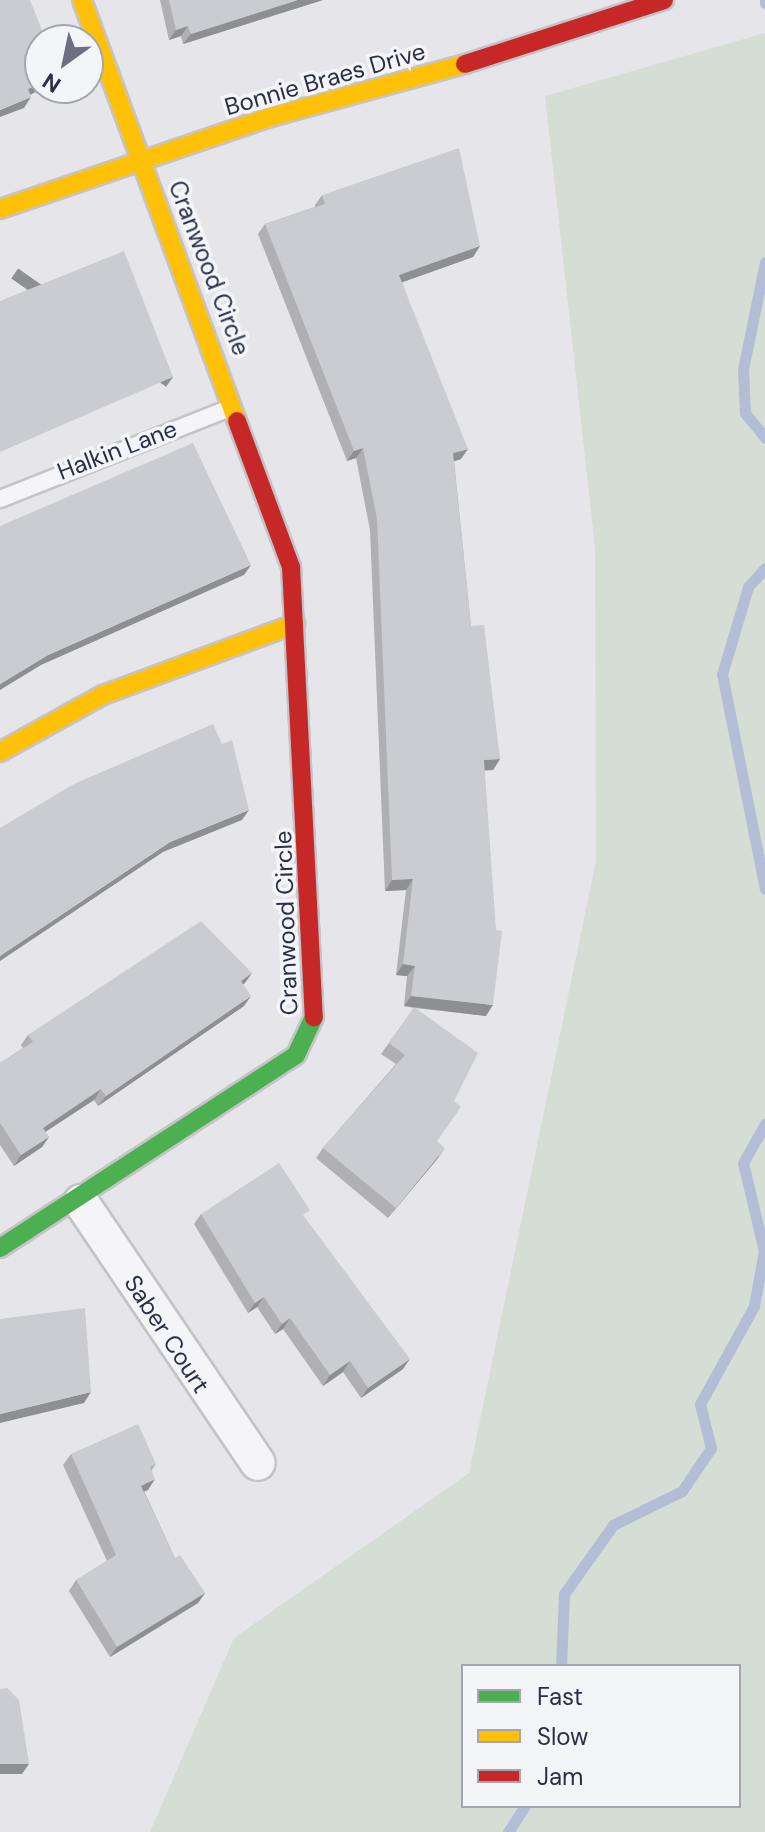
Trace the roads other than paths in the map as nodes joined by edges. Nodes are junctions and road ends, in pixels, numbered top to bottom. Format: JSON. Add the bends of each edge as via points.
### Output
{"nodes":[{"id":1,"x":82,"y":0,"type":"edge"},
{"id":2,"x":664,"y":0,"type":"edge"},
{"id":3,"x":142,"y":159,"type":"junction"},
{"id":4,"x":0,"y":209,"type":"edge"},
{"id":5,"x":235,"y":406,"type":"junction"},
{"id":6,"x":0,"y":499,"type":"edge"},
{"id":7,"x":295,"y":624,"type":"junction"},
{"id":8,"x":0,"y":752,"type":"edge"},
{"id":9,"x":81,"y":1202,"type":"junction"},
{"id":10,"x":0,"y":1248,"type":"edge"},
{"id":11,"x":258,"y":1463,"type":"dead end"}],
"edges":[{"from":1,"to":3,"type":"street","name":"Cranwood Circle"},
{"from":2,"to":3,"type":"street","name":"Bonnie Braes Drive","via":[[488,58]]},
{"from":3,"to":4,"type":"street","name":"Bonnie Braes Drive"},
{"from":3,"to":5,"type":"street","name":"Cranwood Circle"},
{"from":5,"to":6,"type":"lane","name":"Halkin Lane"},
{"from":5,"to":7,"type":"street","name":"Cranwood Circle","via":[[279,523]]},
{"from":7,"to":8,"type":"street","via":[[103,695]]},
{"from":7,"to":9,"type":"street","name":"Cranwood Circle","via":[[312,1029],[277,1070]]},
{"from":9,"to":10,"type":"street","name":"Cranwood Circle"},
{"from":9,"to":11,"type":"street","name":"Saber Court"}]}
